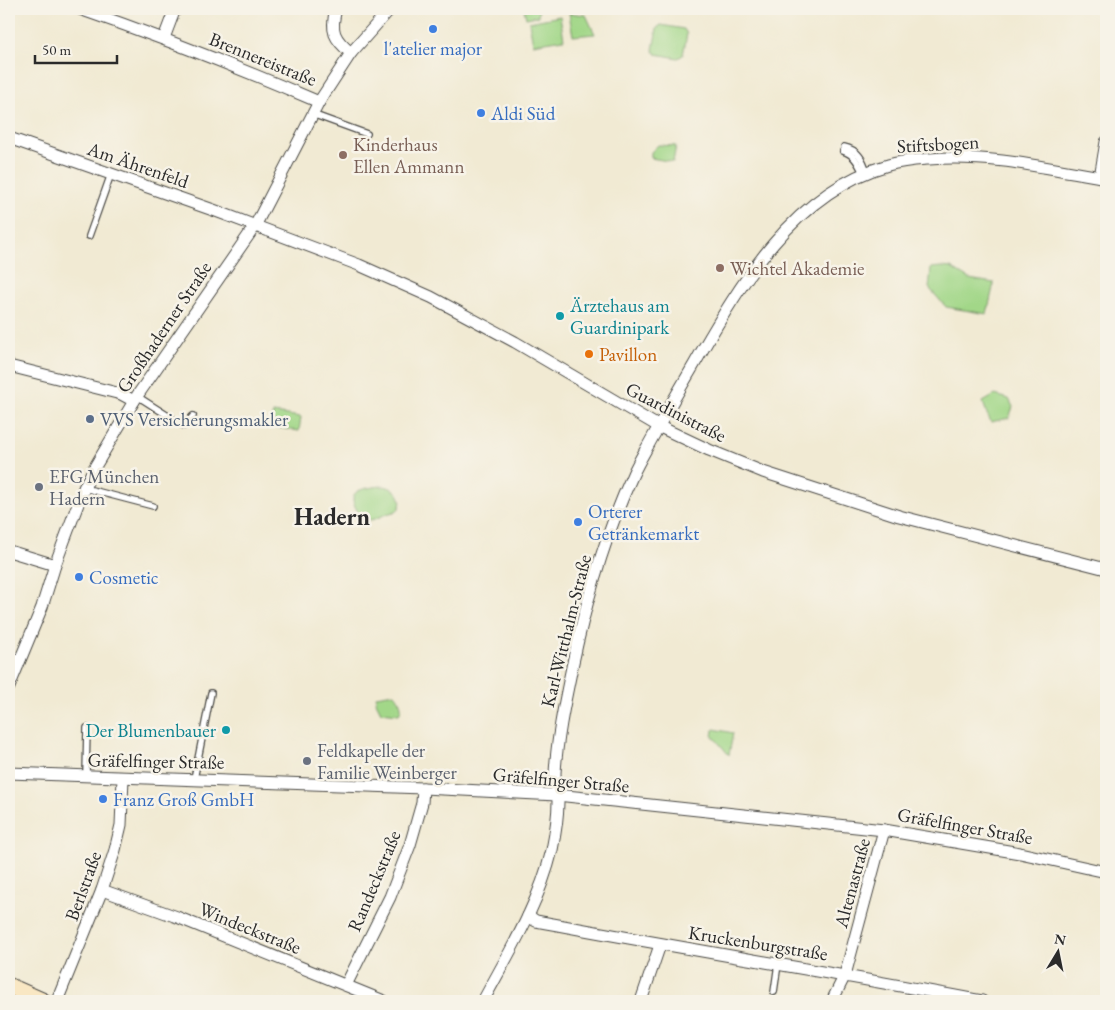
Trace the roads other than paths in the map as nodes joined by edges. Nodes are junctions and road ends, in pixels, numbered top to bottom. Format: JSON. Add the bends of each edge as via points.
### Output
{"nodes":[{"id":1,"x":80,"y":9,"type":"edge"},
{"id":2,"x":175,"y":9,"type":"edge"},
{"id":3,"x":336,"y":9,"type":"edge"},
{"id":4,"x":390,"y":9,"type":"edge"},
{"id":5,"x":164,"y":38,"type":"junction"},
{"id":6,"x":351,"y":53,"type":"junction"},
{"id":7,"x":319,"y":102,"type":"junction"},
{"id":8,"x":312,"y":114,"type":"junction"},
{"id":9,"x":367,"y":134,"type":"dead end"},
{"id":10,"x":9,"y":138,"type":"edge"},
{"id":11,"x":1106,"y":142,"type":"edge"},
{"id":12,"x":843,"y":149,"type":"dead end"},
{"id":13,"x":865,"y":173,"type":"junction"},
{"id":14,"x":110,"y":174,"type":"junction"},
{"id":15,"x":1103,"y":178,"type":"edge"},
{"id":16,"x":255,"y":226,"type":"junction"},
{"id":17,"x":90,"y":236,"type":"dead end"},
{"id":18,"x":9,"y":366,"type":"edge"},
{"id":19,"x":136,"y":399,"type":"junction"},
{"id":20,"x":192,"y":416,"type":"dead end"},
{"id":21,"x":658,"y":426,"type":"junction"},
{"id":22,"x":84,"y":488,"type":"junction"},
{"id":23,"x":153,"y":506,"type":"dead end"},
{"id":24,"x":9,"y":551,"type":"edge"},
{"id":25,"x":55,"y":565,"type":"junction"},
{"id":26,"x":1106,"y":569,"type":"edge"},
{"id":27,"x":9,"y":687,"type":"edge"},
{"id":28,"x":211,"y":693,"type":"dead end"},
{"id":29,"x":87,"y":728,"type":"dead end"},
{"id":30,"x":9,"y":773,"type":"edge"},
{"id":31,"x":86,"y":777,"type":"junction"},
{"id":32,"x":123,"y":778,"type":"junction"},
{"id":33,"x":194,"y":779,"type":"junction"},
{"id":34,"x":423,"y":788,"type":"junction"},
{"id":35,"x":557,"y":795,"type":"junction"},
{"id":36,"x":884,"y":830,"type":"junction"},
{"id":37,"x":1106,"y":872,"type":"edge"},
{"id":38,"x":102,"y":890,"type":"junction"},
{"id":39,"x":528,"y":916,"type":"junction"},
{"id":40,"x":660,"y":944,"type":"junction"},
{"id":41,"x":778,"y":964,"type":"junction"},
{"id":42,"x":845,"y":975,"type":"junction"},
{"id":43,"x":346,"y":985,"type":"junction"},
{"id":44,"x":9,"y":986,"type":"edge"},
{"id":45,"x":774,"y":992,"type":"dead end"},
{"id":46,"x":43,"y":1001,"type":"edge"},
{"id":47,"x":57,"y":1001,"type":"edge"},
{"id":48,"x":384,"y":1001,"type":"edge"},
{"id":49,"x":483,"y":1001,"type":"edge"},
{"id":50,"x":641,"y":1001,"type":"edge"},
{"id":51,"x":832,"y":1001,"type":"edge"},
{"id":52,"x":982,"y":1001,"type":"edge"}],
"edges":[{"from":1,"to":5,"type":"street","name":"Brennereistraße"},
{"from":2,"to":5,"type":"street"},
{"from":3,"to":6,"type":"street","via":[[334,34]]},
{"from":4,"to":6,"type":"street","name":"Großhaderner Straße"},
{"from":5,"to":7,"type":"street","name":"Brennereistraße"},
{"from":6,"to":7,"type":"street","name":"Großhaderner Straße"},
{"from":7,"to":8,"type":"street","name":"Großhaderner Straße"},
{"from":8,"to":9,"type":"lane"},
{"from":8,"to":16,"type":"street","name":"Großhaderner Straße"},
{"from":10,"to":14,"type":"street","name":"Am Ährenfeld"},
{"from":11,"to":15,"type":"street"},
{"from":12,"to":13,"type":"lane","via":[[852,154]]},
{"from":13,"to":15,"type":"street","name":"Stiftsbogen","via":[[915,160],[963,158],[1014,162]]},
{"from":13,"to":21,"type":"street","name":"Stiftsbogen","via":[[828,193],[800,215],[768,250],[722,317]]},
{"from":14,"to":16,"type":"street","name":"Am Ährenfeld"},
{"from":14,"to":17,"type":"lane"},
{"from":16,"to":19,"type":"street","name":"Großhaderner Straße"},
{"from":16,"to":21,"type":"street","name":"Guardinistraße","via":[[359,265],[431,298],[516,342]]},
{"from":18,"to":19,"type":"street"},
{"from":19,"to":20,"type":"lane","via":[[184,426]]},
{"from":19,"to":22,"type":"street","name":"Großhaderner Straße"},
{"from":21,"to":26,"type":"street","name":"Guardinistraße","via":[[755,469],[835,496],[920,522]]},
{"from":21,"to":35,"type":"street","name":"Karl-Witthalm-Straße","via":[[633,472],[597,570],[559,736],[555,774]]},
{"from":22,"to":23,"type":"lane"},
{"from":22,"to":25,"type":"street","name":"Großhaderner Straße"},
{"from":24,"to":25,"type":"street"},
{"from":25,"to":27,"type":"street","name":"Großhaderner Straße"},
{"from":28,"to":33,"type":"lane"},
{"from":29,"to":31,"type":"lane"},
{"from":30,"to":31,"type":"street","name":"Gräfelfinger Straße"},
{"from":31,"to":32,"type":"street","name":"Gräfelfinger Straße"},
{"from":32,"to":33,"type":"street","name":"Gräfelfinger Straße"},
{"from":32,"to":38,"type":"street","name":"Berlstraße","via":[[121,825]]},
{"from":33,"to":34,"type":"street","name":"Gräfelfinger Straße"},
{"from":34,"to":35,"type":"street","name":"Gräfelfinger Straße"},
{"from":34,"to":43,"type":"street","name":"Randeckstraße","via":[[410,845],[390,897]]},
{"from":35,"to":36,"type":"street","name":"Gräfelfinger Straße"},
{"from":35,"to":39,"type":"street","name":"Karl-Witthalm-Straße","via":[[552,849]]},
{"from":36,"to":37,"type":"street","name":"Gräfelfinger Straße","via":[[1014,852]]},
{"from":36,"to":42,"type":"street","name":"Altenastraße"},
{"from":38,"to":43,"type":"street","name":"Windeckstraße"},
{"from":38,"to":47,"type":"street","name":"Berlstraße"},
{"from":39,"to":40,"type":"street","name":"Kruckenburgstraße","via":[[536,921]]},
{"from":39,"to":49,"type":"street","name":"Karl-Witthalm-Straße"},
{"from":40,"to":41,"type":"street","name":"Kruckenburgstraße"},
{"from":40,"to":50,"type":"street"},
{"from":41,"to":42,"type":"street","name":"Kruckenburgstraße"},
{"from":41,"to":45,"type":"lane"},
{"from":42,"to":51,"type":"street","name":"Altenastraße"},
{"from":42,"to":52,"type":"street","name":"Kruckenburgstraße"},
{"from":43,"to":48,"type":"street","name":"Windeckstraße"},
{"from":44,"to":46,"type":"main road"}]}
